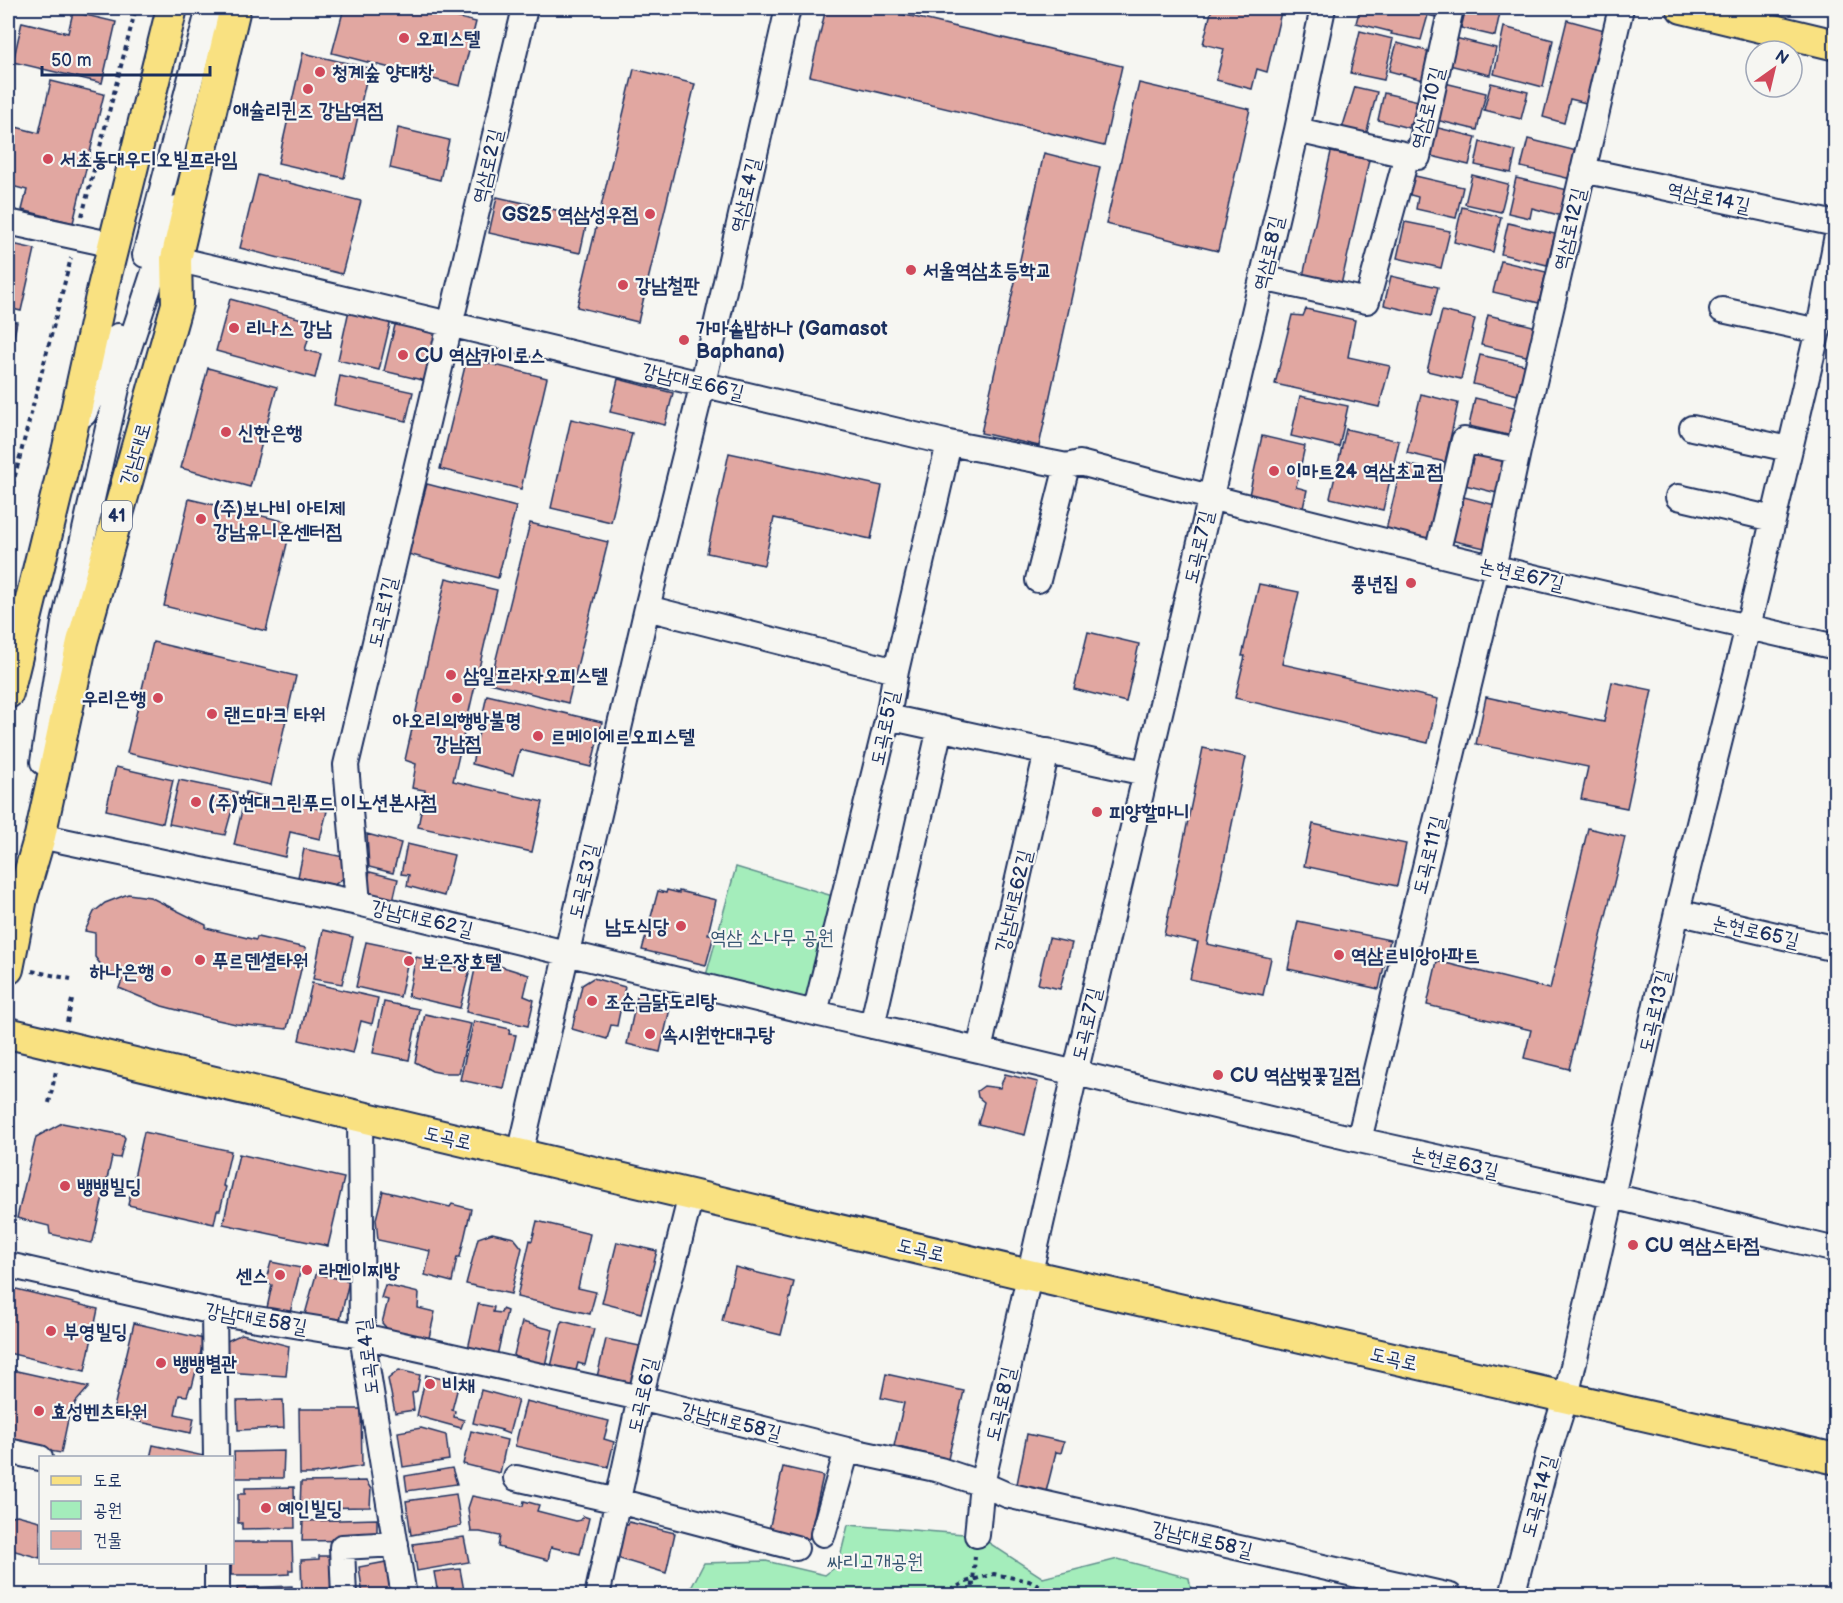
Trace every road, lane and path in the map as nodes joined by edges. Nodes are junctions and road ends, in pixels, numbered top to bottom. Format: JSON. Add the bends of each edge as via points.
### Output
{"nodes":[{"id":1,"x":172,"y":8,"type":"edge"},
{"id":2,"x":209,"y":8,"type":"edge"},
{"id":3,"x":236,"y":8,"type":"edge"},
{"id":4,"x":525,"y":8,"type":"edge"},
{"id":5,"x":788,"y":8,"type":"edge"},
{"id":6,"x":1323,"y":8,"type":"edge"},
{"id":7,"x":1451,"y":8,"type":"edge"},
{"id":8,"x":1621,"y":8,"type":"edge"},
{"id":9,"x":1682,"y":8,"type":"edge"},
{"id":10,"x":1836,"y":45,"type":"edge"},
{"id":11,"x":1297,"y":130,"type":"junction"},
{"id":12,"x":206,"y":133,"type":"junction"},
{"id":13,"x":1407,"y":155,"type":"junction"},
{"id":14,"x":1583,"y":170,"type":"junction"},
{"id":15,"x":8,"y":222,"type":"edge"},
{"id":16,"x":1836,"y":224,"type":"edge"},
{"id":17,"x":1836,"y":240,"type":"edge"},
{"id":18,"x":114,"y":245,"type":"junction"},
{"id":19,"x":177,"y":259,"type":"junction"},
{"id":20,"x":1262,"y":278,"type":"junction"},
{"id":21,"x":1722,"y":310,"type":"dead end"},
{"id":22,"x":1825,"y":320,"type":"edge"},
{"id":23,"x":450,"y":324,"type":"junction"},
{"id":24,"x":703,"y":383,"type":"junction"},
{"id":25,"x":1692,"y":428,"type":"dead end"},
{"id":26,"x":949,"y":443,"type":"junction"},
{"id":27,"x":1789,"y":449,"type":"junction"},
{"id":28,"x":1518,"y":451,"type":"junction"},
{"id":29,"x":67,"y":452,"type":"junction"},
{"id":30,"x":1067,"y":466,"type":"junction"},
{"id":31,"x":1678,"y":497,"type":"dead end"},
{"id":32,"x":1209,"y":498,"type":"junction"},
{"id":33,"x":1773,"y":519,"type":"junction"},
{"id":34,"x":1437,"y":554,"type":"junction"},
{"id":35,"x":1495,"y":568,"type":"junction"},
{"id":36,"x":1038,"y":580,"type":"dead end"},
{"id":37,"x":647,"y":608,"type":"junction"},
{"id":38,"x":1748,"y":627,"type":"junction"},
{"id":39,"x":1836,"y":646,"type":"edge"},
{"id":40,"x":896,"y":671,"type":"junction"},
{"id":41,"x":8,"y":693,"type":"edge"},
{"id":42,"x":888,"y":717,"type":"junction"},
{"id":43,"x":940,"y":728,"type":"junction"},
{"id":44,"x":1047,"y":751,"type":"junction"},
{"id":45,"x":1145,"y":772,"type":"junction"},
{"id":46,"x":40,"y":836,"type":"junction"},
{"id":47,"x":22,"y":898,"type":"junction"},
{"id":48,"x":358,"y":903,"type":"junction"},
{"id":49,"x":1677,"y":912,"type":"junction"},
{"id":50,"x":1836,"y":949,"type":"edge"},
{"id":51,"x":566,"y":953,"type":"junction"},
{"id":52,"x":8,"y":967,"type":"edge"},
{"id":53,"x":71,"y":979,"type":"dead end"},
{"id":54,"x":815,"y":1013,"type":"junction"},
{"id":55,"x":872,"y":1026,"type":"junction"},
{"id":56,"x":8,"y":1033,"type":"edge"},
{"id":57,"x":980,"y":1050,"type":"junction"},
{"id":58,"x":1074,"y":1074,"type":"junction"},
{"id":59,"x":360,"y":1117,"type":"junction"},
{"id":60,"x":1359,"y":1140,"type":"junction"},
{"id":61,"x":520,"y":1154,"type":"junction"},
{"id":62,"x":691,"y":1195,"type":"junction"},
{"id":63,"x":1612,"y":1196,"type":"junction"},
{"id":64,"x":1836,"y":1250,"type":"edge"},
{"id":65,"x":8,"y":1265,"type":"edge"},
{"id":66,"x":1029,"y":1275,"type":"junction"},
{"id":67,"x":214,"y":1312,"type":"junction"},
{"id":68,"x":362,"y":1336,"type":"junction"},
{"id":69,"x":1566,"y":1397,"type":"junction"},
{"id":70,"x":640,"y":1398,"type":"junction"},
{"id":71,"x":847,"y":1450,"type":"junction"},
{"id":72,"x":8,"y":1451,"type":"edge"},
{"id":73,"x":216,"y":1456,"type":"edge"},
{"id":74,"x":39,"y":1458,"type":"edge"},
{"id":75,"x":1836,"y":1459,"type":"edge"},
{"id":76,"x":516,"y":1478,"type":"dead end"},
{"id":77,"x":982,"y":1484,"type":"junction"},
{"id":78,"x":618,"y":1501,"type":"junction"},
{"id":79,"x":823,"y":1534,"type":"dead end"},
{"id":80,"x":977,"y":1535,"type":"dead end"},
{"id":81,"x":396,"y":1544,"type":"junction"},
{"id":82,"x":796,"y":1548,"type":"dead end"},
{"id":83,"x":217,"y":1564,"type":"edge"},
{"id":84,"x":973,"y":1580,"type":"junction"},
{"id":85,"x":217,"y":1596,"type":"edge"},
{"id":86,"x":344,"y":1596,"type":"edge"},
{"id":87,"x":404,"y":1596,"type":"edge"},
{"id":88,"x":597,"y":1596,"type":"edge"},
{"id":89,"x":933,"y":1596,"type":"edge"},
{"id":90,"x":972,"y":1596,"type":"edge"},
{"id":91,"x":1059,"y":1596,"type":"edge"},
{"id":92,"x":1084,"y":1596,"type":"edge"},
{"id":93,"x":1129,"y":1596,"type":"edge"},
{"id":94,"x":1450,"y":1596,"type":"edge"},
{"id":95,"x":1512,"y":1596,"type":"edge"}],
"edges":[{"from":1,"to":18,"type":"main road"},
{"from":2,"to":29,"type":"street","via":[[135,293]]},
{"from":3,"to":12,"type":"main road","name":"강남대로","number":"41"},
{"from":4,"to":23,"type":"street","name":"역삼로2길"},
{"from":5,"to":24,"type":"street","name":"역삼로4길"},
{"from":6,"to":11,"type":"street","name":"역삼로8길"},
{"from":7,"to":13,"type":"street","name":"역삼로10길","via":[[1418,157]]},
{"from":8,"to":14,"type":"street","name":"역삼로12길"},
{"from":9,"to":10,"type":"main road"},
{"from":11,"to":13,"type":"street"},
{"from":11,"to":20,"type":"street","name":"역삼로8길"},
{"from":12,"to":19,"type":"main road","name":"강남대로","number":"41"},
{"from":12,"to":47,"type":"street","via":[[162,247],[120,375],[64,622]]},
{"from":13,"to":20,"type":"street","name":"역삼로10길","via":[[1367,301]]},
{"from":14,"to":16,"type":"street","name":"역삼로14길"},
{"from":14,"to":28,"type":"street","name":"역삼로12길"},
{"from":15,"to":18,"type":"street"},
{"from":17,"to":22,"type":"street"},
{"from":18,"to":29,"type":"main road"},
{"from":19,"to":23,"type":"street","name":"강남대로66길"},
{"from":19,"to":46,"type":"main road","name":"강남대로","number":"41","via":[[177,304],[82,642]]},
{"from":20,"to":32,"type":"street","name":"역삼로8길"},
{"from":21,"to":22,"type":"street"},
{"from":22,"to":27,"type":"street"},
{"from":23,"to":24,"type":"street","name":"강남대로66길"},
{"from":23,"to":48,"type":"street","name":"도곡로1길","via":[[346,765]]},
{"from":24,"to":26,"type":"street","name":"강남대로66길"},
{"from":24,"to":37,"type":"street","name":"도곡로3길"},
{"from":25,"to":27,"type":"street"},
{"from":26,"to":30,"type":"street","name":"강남대로66길"},
{"from":26,"to":40,"type":"street","name":"도곡로5길"},
{"from":27,"to":33,"type":"street"},
{"from":28,"to":34,"type":"street","via":[[1464,440]]},
{"from":28,"to":35,"type":"street","name":"역삼로12길"},
{"from":29,"to":41,"type":"main road"},
{"from":30,"to":32,"type":"street","name":"강남대로66길","via":[[1080,463]]},
{"from":30,"to":36,"type":"street"},
{"from":31,"to":33,"type":"street"},
{"from":32,"to":34,"type":"street","name":"논현로67길"},
{"from":32,"to":45,"type":"street","name":"도곡로7길"},
{"from":33,"to":38,"type":"street"},
{"from":34,"to":35,"type":"street","name":"논현로67길"},
{"from":35,"to":38,"type":"street","name":"논현로67길"},
{"from":35,"to":60,"type":"street","name":"도곡로11길"},
{"from":37,"to":40,"type":"street"},
{"from":37,"to":51,"type":"street","name":"도곡로3길"},
{"from":38,"to":39,"type":"street","name":"논현로67길"},
{"from":38,"to":49,"type":"street","name":"도곡로13길"},
{"from":40,"to":42,"type":"street","name":"도곡로5길"},
{"from":42,"to":43,"type":"street"},
{"from":42,"to":54,"type":"street","name":"도곡로5길"},
{"from":43,"to":44,"type":"street"},
{"from":43,"to":55,"type":"street"},
{"from":44,"to":45,"type":"street"},
{"from":44,"to":57,"type":"street","name":"강남대로62길"},
{"from":45,"to":58,"type":"street","name":"도곡로7길"},
{"from":46,"to":47,"type":"main road","name":"강남대로","number":"41"},
{"from":46,"to":48,"type":"street","name":"강남대로62길"},
{"from":47,"to":52,"type":"main road","name":"강남대로","number":"41"},
{"from":48,"to":51,"type":"street","name":"강남대로62길"},
{"from":49,"to":50,"type":"street","name":"논현로65길"},
{"from":49,"to":63,"type":"street","name":"도곡로13길"},
{"from":51,"to":54,"type":"street","name":"강남대로62길"},
{"from":51,"to":61,"type":"street","name":"도곡로3길"},
{"from":52,"to":53,"type":"path"},
{"from":54,"to":55,"type":"street","name":"강남대로62길"},
{"from":55,"to":57,"type":"street","name":"강남대로62길"},
{"from":56,"to":59,"type":"main road","name":"도곡로"},
{"from":57,"to":58,"type":"street","name":"강남대로62길"},
{"from":58,"to":60,"type":"street","name":"논현로63길"},
{"from":58,"to":66,"type":"street","name":"도곡로7길"},
{"from":59,"to":61,"type":"main road","name":"도곡로"},
{"from":59,"to":68,"type":"street","name":"도곡로4길"},
{"from":60,"to":63,"type":"street","name":"논현로63길"},
{"from":61,"to":62,"type":"main road","name":"도곡로"},
{"from":62,"to":66,"type":"main road","name":"도곡로"},
{"from":62,"to":70,"type":"street","name":"도곡로6길"},
{"from":63,"to":64,"type":"street","name":"논현로63길"},
{"from":63,"to":69,"type":"street","name":"도곡로13길"},
{"from":65,"to":67,"type":"street","name":"강남대로58길"},
{"from":66,"to":69,"type":"main road","name":"도곡로"},
{"from":66,"to":77,"type":"street","name":"도곡로8길"},
{"from":67,"to":68,"type":"street","name":"강남대로58길"},
{"from":67,"to":73,"type":"street"},
{"from":68,"to":70,"type":"street","name":"강남대로58길"},
{"from":68,"to":81,"type":"street","name":"도곡로4길"},
{"from":69,"to":75,"type":"main road","name":"도곡로"},
{"from":69,"to":95,"type":"street","name":"도곡로14길"},
{"from":70,"to":71,"type":"street","name":"강남대로58길"},
{"from":70,"to":78,"type":"street","name":"도곡로6길"},
{"from":71,"to":77,"type":"street","name":"강남대로58길","via":[[940,1470]]},
{"from":71,"to":79,"type":"street"},
{"from":72,"to":74,"type":"street"},
{"from":76,"to":78,"type":"street"},
{"from":77,"to":80,"type":"street","name":"도곡로8길"},
{"from":77,"to":94,"type":"street","name":"강남대로58길","via":[[1007,1495]]},
{"from":78,"to":82,"type":"street"},
{"from":78,"to":88,"type":"street","name":"도곡로6길"},
{"from":81,"to":86,"type":"street","via":[[342,1547]]},
{"from":81,"to":87,"type":"street","name":"도곡로4길"},
{"from":83,"to":85,"type":"street"},
{"from":84,"to":89,"type":"path"},
{"from":84,"to":90,"type":"path"},
{"from":84,"to":91,"type":"path","via":[[994,1574],[1029,1581]]},
{"from":92,"to":93,"type":"path","via":[[1111,1592]]}]}
